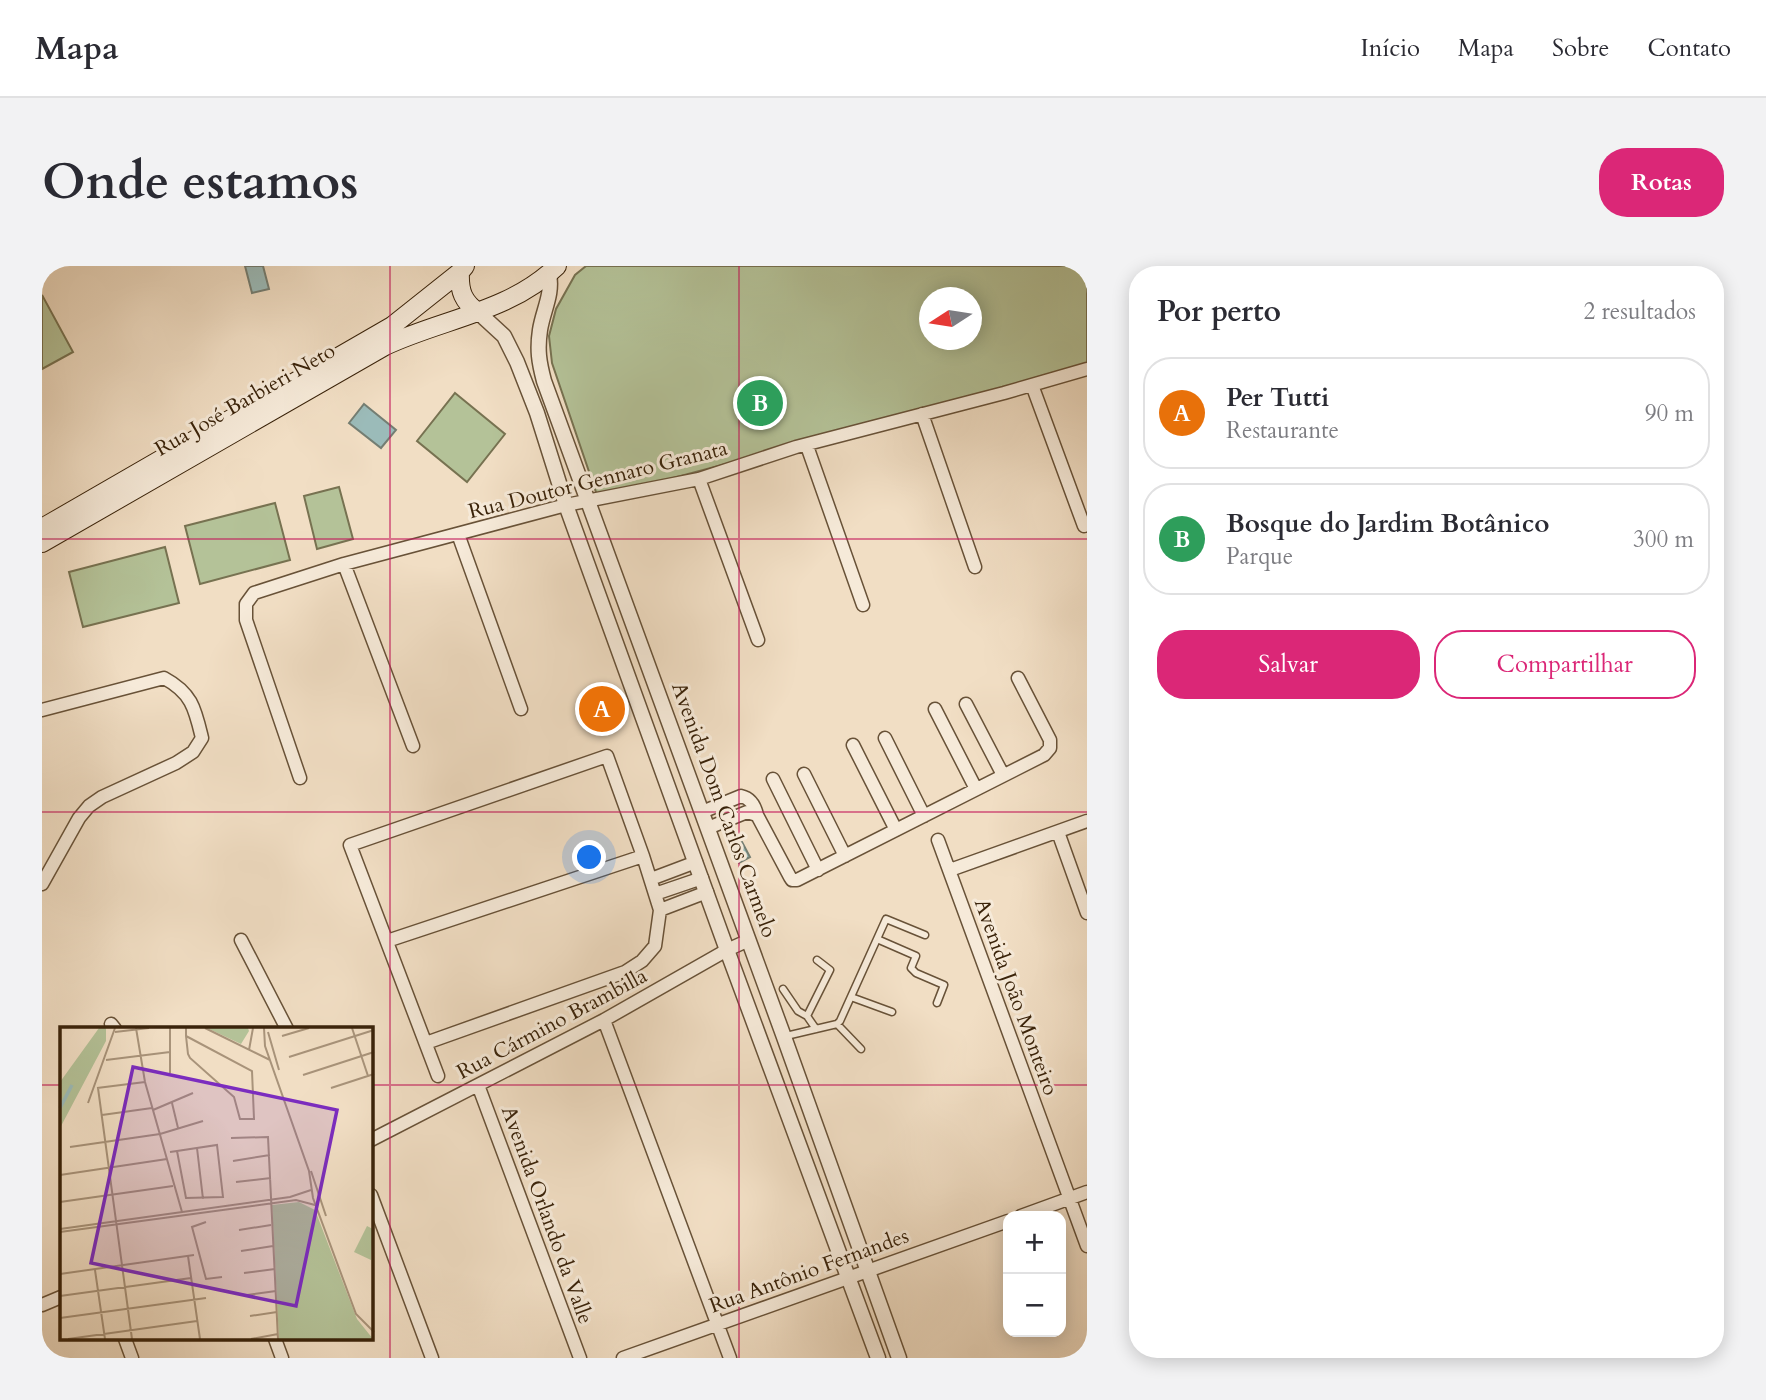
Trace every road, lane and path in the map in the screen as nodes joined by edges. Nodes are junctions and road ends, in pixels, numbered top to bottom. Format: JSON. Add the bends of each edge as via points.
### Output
{"nodes":[{"id":1,"x":462,"y":269,"type":"edge"},
{"id":2,"x":551,"y":269,"type":"edge"},
{"id":3,"x":479,"y":313,"type":"junction"},
{"id":4,"x":1087,"y":369,"type":"edge"},
{"id":5,"x":1031,"y":385,"type":"junction"},
{"id":6,"x":922,"y":414,"type":"junction"},
{"id":7,"x":807,"y":446,"type":"junction"},
{"id":8,"x":699,"y":479,"type":"junction"},
{"id":9,"x":588,"y":500,"type":"junction"},
{"id":10,"x":566,"y":505,"type":"junction"},
{"id":11,"x":1084,"y":526,"type":"dead end"},
{"id":12,"x":42,"y":527,"type":"edge"},
{"id":13,"x":458,"y":534,"type":"junction"},
{"id":14,"x":42,"y":543,"type":"edge"},
{"id":15,"x":344,"y":564,"type":"junction"},
{"id":16,"x":975,"y":567,"type":"dead end"},
{"id":17,"x":863,"y":605,"type":"dead end"},
{"id":18,"x":758,"y":640,"type":"dead end"},
{"id":19,"x":652,"y":676,"type":"junction"},
{"id":20,"x":1018,"y":678,"type":"dead end"},
{"id":21,"x":631,"y":683,"type":"junction"},
{"id":22,"x":966,"y":704,"type":"dead end"},
{"id":23,"x":521,"y":709,"type":"dead end"},
{"id":24,"x":935,"y":709,"type":"dead end"},
{"id":25,"x":42,"y":710,"type":"edge"},
{"id":26,"x":885,"y":738,"type":"dead end"},
{"id":27,"x":853,"y":745,"type":"dead end"},
{"id":28,"x":412,"y":746,"type":"dead end"},
{"id":29,"x":804,"y":774,"type":"dead end"},
{"id":30,"x":1003,"y":775,"type":"junction"},
{"id":31,"x":300,"y":778,"type":"dead end"},
{"id":32,"x":772,"y":779,"type":"dead end"},
{"id":33,"x":976,"y":789,"type":"junction"},
{"id":34,"x":702,"y":812,"type":"junction"},
{"id":35,"x":757,"y":815,"type":"junction"},
{"id":36,"x":924,"y":817,"type":"junction"},
{"id":37,"x":1087,"y":821,"type":"edge"},
{"id":38,"x":708,"y":828,"type":"junction"},
{"id":39,"x":896,"y":830,"type":"junction"},
{"id":40,"x":1058,"y":832,"type":"junction"},
{"id":41,"x":938,"y":840,"type":"dead end"},
{"id":42,"x":643,"y":856,"type":"junction"},
{"id":43,"x":845,"y":856,"type":"junction"},
{"id":44,"x":696,"y":862,"type":"junction"},
{"id":45,"x":818,"y":870,"type":"junction"},
{"id":46,"x":950,"y":870,"type":"junction"},
{"id":47,"x":651,"y":879,"type":"junction"},
{"id":48,"x":42,"y":884,"type":"edge"},
{"id":49,"x":704,"y":885,"type":"junction"},
{"id":50,"x":655,"y":894,"type":"junction"},
{"id":51,"x":660,"y":910,"type":"junction"},
{"id":52,"x":1087,"y":913,"type":"edge"},
{"id":53,"x":925,"y":935,"type":"dead end"},
{"id":54,"x":877,"y":939,"type":"junction"},
{"id":55,"x":241,"y":940,"type":"dead end"},
{"id":56,"x":749,"y":940,"type":"junction"},
{"id":57,"x":387,"y":941,"type":"junction"},
{"id":58,"x":727,"y":950,"type":"junction"},
{"id":59,"x":817,"y":960,"type":"dead end"},
{"id":60,"x":783,"y":989,"type":"dead end"},
{"id":61,"x":851,"y":996,"type":"junction"},
{"id":62,"x":937,"y":1003,"type":"dead end"},
{"id":63,"x":892,"y":1012,"type":"dead end"},
{"id":64,"x":807,"y":1016,"type":"junction"},
{"id":65,"x":604,"y":1020,"type":"junction"},
{"id":66,"x":837,"y":1024,"type":"junction"},
{"id":67,"x":286,"y":1027,"type":"edge"},
{"id":68,"x":816,"y":1029,"type":"junction"},
{"id":69,"x":784,"y":1037,"type":"junction"},
{"id":70,"x":425,"y":1043,"type":"junction"},
{"id":71,"x":861,"y":1049,"type":"dead end"},
{"id":72,"x":438,"y":1076,"type":"dead end"},
{"id":73,"x":478,"y":1085,"type":"junction"},
{"id":74,"x":815,"y":1123,"type":"junction"},
{"id":75,"x":795,"y":1131,"type":"junction"},
{"id":76,"x":373,"y":1139,"type":"edge"},
{"id":77,"x":1087,"y":1192,"type":"edge"},
{"id":78,"x":1070,"y":1199,"type":"junction"},
{"id":79,"x":373,"y":1200,"type":"edge"},
{"id":80,"x":1035,"y":1211,"type":"edge"},
{"id":81,"x":1003,"y":1223,"type":"edge"},
{"id":82,"x":1087,"y":1246,"type":"edge"},
{"id":83,"x":869,"y":1270,"type":"junction"},
{"id":84,"x":848,"y":1276,"type":"junction"},
{"id":85,"x":60,"y":1297,"type":"edge"},
{"id":86,"x":42,"y":1305,"type":"edge"},
{"id":87,"x":719,"y":1324,"type":"junction"},
{"id":88,"x":125,"y":1340,"type":"edge"},
{"id":89,"x":275,"y":1340,"type":"edge"},
{"id":90,"x":132,"y":1358,"type":"edge"},
{"id":91,"x":282,"y":1358,"type":"edge"},
{"id":92,"x":432,"y":1358,"type":"edge"},
{"id":93,"x":579,"y":1358,"type":"edge"},
{"id":94,"x":623,"y":1358,"type":"edge"},
{"id":95,"x":730,"y":1358,"type":"edge"},
{"id":96,"x":878,"y":1358,"type":"edge"},
{"id":97,"x":899,"y":1358,"type":"edge"}],
"edges":[{"from":1,"to":3,"type":"main road","via":[[463,296]]},
{"from":1,"to":12,"type":"main road","name":"Rua José Barbieri Neto","via":[[392,326]]},
{"from":2,"to":3,"type":"main road","name":"Rua José Barbieri Neto","via":[[517,295]]},
{"from":2,"to":9,"type":"street","name":"Avenida Dom Carlos Carmelo","via":[[537,356]]},
{"from":3,"to":10,"type":"street","name":"Avenida Dom Carlos Carmelo","via":[[503,336],[517,362]]},
{"from":3,"to":14,"type":"main road","name":"Rua José Barbieri Neto","via":[[385,346]]},
{"from":4,"to":5,"type":"street","name":"Rua Doutor Gennaro Granata"},
{"from":5,"to":6,"type":"street","name":"Rua Doutor Gennaro Granata"},
{"from":5,"to":11,"type":"street"},
{"from":6,"to":7,"type":"street","name":"Rua Doutor Gennaro Granata"},
{"from":6,"to":16,"type":"street"},
{"from":7,"to":8,"type":"street","name":"Rua Doutor Gennaro Granata"},
{"from":7,"to":17,"type":"street"},
{"from":8,"to":9,"type":"street","name":"Rua Doutor Gennaro Granata"},
{"from":8,"to":18,"type":"street"},
{"from":9,"to":10,"type":"street","name":"Rua Doutor Gennaro Granata"},
{"from":9,"to":19,"type":"street","name":"Avenida Dom Carlos Carmelo"},
{"from":10,"to":13,"type":"street","name":"Rua Doutor Gennaro Granata"},
{"from":10,"to":21,"type":"street","name":"Avenida Dom Carlos Carmelo"},
{"from":13,"to":15,"type":"street","name":"Rua Doutor Gennaro Granata"},
{"from":13,"to":23,"type":"street"},
{"from":15,"to":28,"type":"street"},
{"from":15,"to":31,"type":"street","name":"Rua Doutor Gennaro Granata","via":[[254,593],[246,604],[246,620]]},
{"from":19,"to":21,"type":"street"},
{"from":19,"to":34,"type":"street","name":"Avenida Dom Carlos Carmelo"},
{"from":20,"to":30,"type":"street","via":[[1050,748]]},
{"from":21,"to":44,"type":"street","name":"Avenida Dom Carlos Carmelo"},
{"from":22,"to":30,"type":"street"},
{"from":24,"to":33,"type":"street"},
{"from":25,"to":48,"type":"street","via":[[164,678],[189,696],[202,738],[194,752],[176,763],[89,806]]},
{"from":26,"to":36,"type":"street"},
{"from":27,"to":39,"type":"street"},
{"from":29,"to":43,"type":"street"},
{"from":30,"to":33,"type":"street"},
{"from":32,"to":45,"type":"street"},
{"from":33,"to":36,"type":"street"},
{"from":34,"to":35,"type":"street","via":[[741,796],[751,801]]},
{"from":34,"to":38,"type":"street","name":"Avenida Dom Carlos Carmelo"},
{"from":35,"to":38,"type":"street","via":[[747,812]]},
{"from":35,"to":45,"type":"street","via":[[792,880]]},
{"from":36,"to":39,"type":"street"},
{"from":37,"to":40,"type":"street"},
{"from":38,"to":56,"type":"street","name":"Avenida Dom Carlos Carmelo"},
{"from":39,"to":43,"type":"street"},
{"from":40,"to":46,"type":"street"},
{"from":40,"to":52,"type":"street"},
{"from":41,"to":46,"type":"street","name":"Avenida João Monteiro"},
{"from":42,"to":47,"type":"street"},
{"from":42,"to":57,"type":"street"},
{"from":42,"to":57,"type":"street","via":[[607,756],[350,845]]},
{"from":43,"to":45,"type":"street"},
{"from":44,"to":47,"type":"street"},
{"from":44,"to":49,"type":"street","name":"Avenida Dom Carlos Carmelo"},
{"from":46,"to":78,"type":"street","name":"Avenida João Monteiro"},
{"from":47,"to":50,"type":"street"},
{"from":49,"to":50,"type":"street"},
{"from":49,"to":51,"type":"street"},
{"from":49,"to":58,"type":"street","name":"Avenida Dom Carlos Carmelo"},
{"from":50,"to":51,"type":"street"},
{"from":51,"to":70,"type":"street","via":[[654,946],[625,972]]},
{"from":53,"to":54,"type":"lane","via":[[886,919]]},
{"from":54,"to":61,"type":"lane"},
{"from":54,"to":62,"type":"lane","via":[[916,956],[911,968],[944,985]]},
{"from":55,"to":67,"type":"street"},
{"from":56,"to":58,"type":"street","name":"Rua Cármino Brambilla"},
{"from":56,"to":69,"type":"street","name":"Avenida Dom Carlos Carmelo"},
{"from":57,"to":70,"type":"street"},
{"from":58,"to":65,"type":"street","name":"Rua Cármino Brambilla"},
{"from":58,"to":75,"type":"street","name":"Avenida Dom Carlos Carmelo"},
{"from":59,"to":64,"type":"lane","via":[[830,970]]},
{"from":60,"to":64,"type":"lane"},
{"from":61,"to":63,"type":"lane"},
{"from":61,"to":66,"type":"lane"},
{"from":64,"to":68,"type":"lane"},
{"from":65,"to":73,"type":"street","name":"Rua Cármino Brambilla"},
{"from":65,"to":87,"type":"street"},
{"from":66,"to":68,"type":"lane"},
{"from":66,"to":71,"type":"lane"},
{"from":68,"to":69,"type":"lane"},
{"from":69,"to":74,"type":"street","name":"Avenida Dom Carlos Carmelo"},
{"from":70,"to":72,"type":"street"},
{"from":73,"to":76,"type":"street","name":"Rua Cármino Brambilla"},
{"from":73,"to":93,"type":"street","name":"Avenida Orlando da Valle"},
{"from":74,"to":75,"type":"street"},
{"from":74,"to":83,"type":"street","name":"Avenida Dom Carlos Carmelo"},
{"from":75,"to":84,"type":"street","name":"Avenida Dom Carlos Carmelo"},
{"from":77,"to":78,"type":"street"},
{"from":78,"to":80,"type":"street"},
{"from":78,"to":82,"type":"street","name":"Avenida João Monteiro"},
{"from":79,"to":92,"type":"street"},
{"from":81,"to":83,"type":"street","name":"Rua Antônio Fernandes"},
{"from":83,"to":84,"type":"street","name":"Rua Antônio Fernandes"},
{"from":83,"to":97,"type":"street","name":"Avenida Dom Carlos Carmelo"},
{"from":84,"to":87,"type":"street","name":"Rua Antônio Fernandes"},
{"from":84,"to":96,"type":"street","name":"Avenida Dom Carlos Carmelo"},
{"from":85,"to":86,"type":"street"},
{"from":87,"to":94,"type":"street","name":"Rua Antônio Fernandes"},
{"from":87,"to":95,"type":"street"},
{"from":88,"to":90,"type":"street"},
{"from":89,"to":91,"type":"street"}]}
